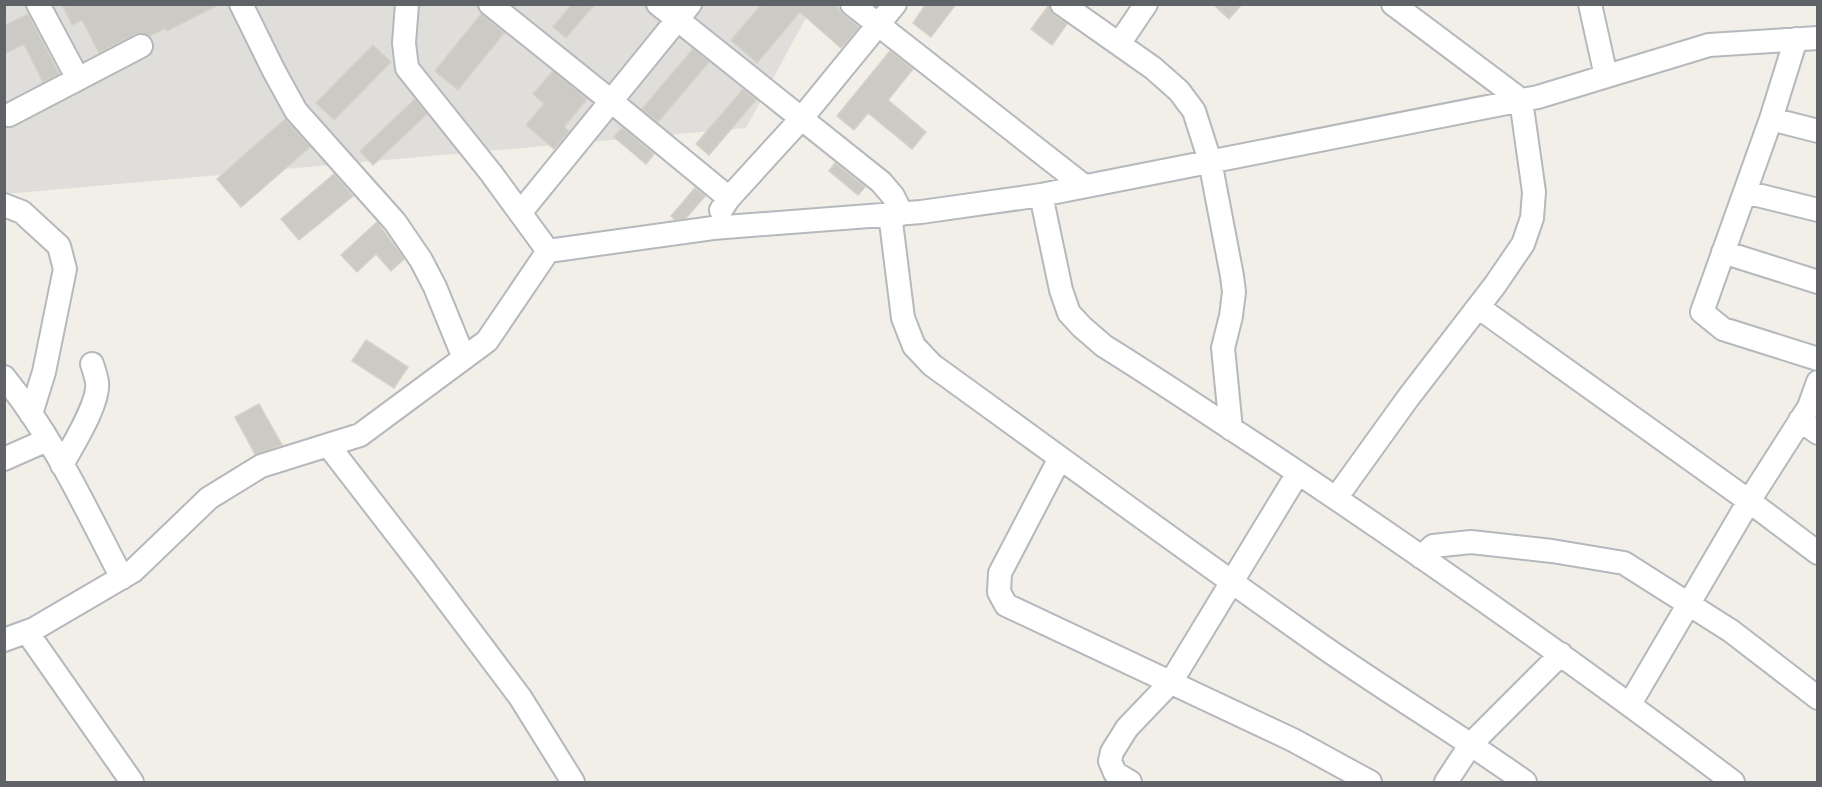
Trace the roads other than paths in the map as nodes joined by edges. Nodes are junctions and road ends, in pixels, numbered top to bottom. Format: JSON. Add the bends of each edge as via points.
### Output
{"nodes":[{"id":1,"x":38,"y":4,"type":"edge"},
{"id":2,"x":240,"y":4,"type":"edge"},
{"id":3,"x":407,"y":4,"type":"edge"},
{"id":4,"x":490,"y":4,"type":"edge"},
{"id":5,"x":658,"y":4,"type":"edge"},
{"id":6,"x":852,"y":4,"type":"edge"},
{"id":7,"x":895,"y":4,"type":"edge"},
{"id":8,"x":1062,"y":4,"type":"edge"},
{"id":9,"x":1146,"y":4,"type":"edge"},
{"id":10,"x":1393,"y":4,"type":"edge"},
{"id":11,"x":1590,"y":4,"type":"edge"},
{"id":12,"x":684,"y":12,"type":"edge"},
{"id":13,"x":878,"y":26,"type":"junction"},
{"id":14,"x":1807,"y":38,"type":"edge"},
{"id":15,"x":1119,"y":44,"type":"junction"},
{"id":16,"x":141,"y":46,"type":"dead end"},
{"id":17,"x":1606,"y":76,"type":"junction"},
{"id":18,"x":78,"y":79,"type":"junction"},
{"id":19,"x":1521,"y":100,"type":"junction"},
{"id":20,"x":611,"y":101,"type":"junction"},
{"id":21,"x":9,"y":115,"type":"dead end"},
{"id":22,"x":801,"y":119,"type":"junction"},
{"id":23,"x":1771,"y":119,"type":"junction"},
{"id":24,"x":1818,"y":131,"type":"edge"},
{"id":25,"x":1210,"y":161,"type":"junction"},
{"id":26,"x":1084,"y":186,"type":"junction"},
{"id":27,"x":1745,"y":192,"type":"junction"},
{"id":28,"x":1041,"y":195,"type":"junction"},
{"id":29,"x":729,"y":198,"type":"junction"},
{"id":30,"x":4,"y":206,"type":"edge"},
{"id":31,"x":1818,"y":210,"type":"edge"},
{"id":32,"x":520,"y":213,"type":"junction"},
{"id":33,"x":896,"y":214,"type":"junction"},
{"id":34,"x":713,"y":228,"type":"junction"},
{"id":35,"x":548,"y":251,"type":"junction"},
{"id":36,"x":1723,"y":252,"type":"junction"},
{"id":37,"x":1818,"y":282,"type":"edge"},
{"id":38,"x":1478,"y":308,"type":"junction"},
{"id":39,"x":464,"y":358,"type":"junction"},
{"id":40,"x":1818,"y":359,"type":"edge"},
{"id":41,"x":92,"y":364,"type":"dead end"},
{"id":42,"x":4,"y":377,"type":"edge"},
{"id":43,"x":1818,"y":382,"type":"edge"},
{"id":44,"x":31,"y":414,"type":"junction"},
{"id":45,"x":1809,"y":427,"type":"edge"},
{"id":46,"x":1231,"y":429,"type":"junction"},
{"id":47,"x":47,"y":440,"type":"junction"},
{"id":48,"x":328,"y":445,"type":"junction"},
{"id":49,"x":1060,"y":458,"type":"junction"},
{"id":50,"x":4,"y":459,"type":"edge"},
{"id":51,"x":62,"y":465,"type":"junction"},
{"id":52,"x":1298,"y":473,"type":"junction"},
{"id":53,"x":1336,"y":498,"type":"junction"},
{"id":54,"x":1749,"y":501,"type":"junction"},
{"id":55,"x":1818,"y":553,"type":"edge"},
{"id":56,"x":1421,"y":557,"type":"junction"},
{"id":57,"x":122,"y":578,"type":"junction"},
{"id":58,"x":1233,"y":582,"type":"junction"},
{"id":59,"x":1689,"y":604,"type":"junction"},
{"id":60,"x":27,"y":632,"type":"junction"},
{"id":61,"x":4,"y":639,"type":"edge"},
{"id":62,"x":1561,"y":654,"type":"junction"},
{"id":63,"x":1171,"y":682,"type":"junction"},
{"id":64,"x":1818,"y":698,"type":"edge"},
{"id":65,"x":1630,"y":704,"type":"junction"},
{"id":66,"x":1471,"y":744,"type":"junction"},
{"id":67,"x":132,"y":783,"type":"edge"},
{"id":68,"x":573,"y":783,"type":"edge"},
{"id":69,"x":1130,"y":783,"type":"edge"},
{"id":70,"x":1370,"y":783,"type":"edge"},
{"id":71,"x":1446,"y":783,"type":"edge"},
{"id":72,"x":1525,"y":783,"type":"edge"},
{"id":73,"x":1733,"y":783,"type":"edge"}],
"edges":[{"from":1,"to":18,"type":"street"},
{"from":2,"to":39,"type":"street","via":[[296,111],[395,222],[421,260]]},
{"from":3,"to":32,"type":"street","via":[[407,68]]},
{"from":4,"to":20,"type":"street"},
{"from":5,"to":12,"type":"street"},
{"from":6,"to":13,"type":"street"},
{"from":7,"to":13,"type":"street"},
{"from":8,"to":15,"type":"street"},
{"from":9,"to":15,"type":"street"},
{"from":10,"to":19,"type":"street"},
{"from":11,"to":17,"type":"street"},
{"from":12,"to":20,"type":"street"},
{"from":12,"to":22,"type":"street"},
{"from":13,"to":22,"type":"street"},
{"from":13,"to":26,"type":"street"},
{"from":14,"to":17,"type":"street","via":[[1709,45]]},
{"from":14,"to":23,"type":"street"},
{"from":15,"to":25,"type":"street","via":[[1179,91],[1194,111]]},
{"from":16,"to":18,"type":"street"},
{"from":17,"to":19,"type":"street"},
{"from":18,"to":21,"type":"street"},
{"from":19,"to":25,"type":"street"},
{"from":19,"to":38,"type":"street","via":[[1534,192],[1532,218],[1523,244]]},
{"from":20,"to":29,"type":"street"},
{"from":20,"to":32,"type":"street"},
{"from":22,"to":29,"type":"street"},
{"from":22,"to":33,"type":"street","via":[[881,182],[893,196]]},
{"from":23,"to":24,"type":"street"},
{"from":23,"to":27,"type":"street"},
{"from":25,"to":26,"type":"street"},
{"from":25,"to":46,"type":"street","via":[[1234,292],[1223,348]]},
{"from":26,"to":28,"type":"street"},
{"from":27,"to":31,"type":"street"},
{"from":27,"to":36,"type":"street"},
{"from":28,"to":33,"type":"street"},
{"from":28,"to":46,"type":"street","via":[[1060,290],[1069,313],[1104,346]]},
{"from":29,"to":34,"type":"street"},
{"from":30,"to":44,"type":"street","via":[[22,212],[59,246],[65,269],[44,372]]},
{"from":32,"to":35,"type":"street"},
{"from":33,"to":34,"type":"street"},
{"from":33,"to":49,"type":"street","via":[[903,318],[914,346],[932,365]]},
{"from":34,"to":35,"type":"street"},
{"from":35,"to":39,"type":"street","via":[[487,341]]},
{"from":36,"to":37,"type":"street"},
{"from":36,"to":40,"type":"street","via":[[1702,312],[1723,329]]},
{"from":38,"to":53,"type":"street"},
{"from":38,"to":54,"type":"street"},
{"from":39,"to":48,"type":"street","via":[[360,435]]},
{"from":41,"to":51,"type":"street","via":[[96,397]]},
{"from":42,"to":44,"type":"street"},
{"from":43,"to":45,"type":"street","via":[[1809,407]]},
{"from":44,"to":47,"type":"street"},
{"from":45,"to":54,"type":"street"},
{"from":46,"to":52,"type":"street"},
{"from":47,"to":50,"type":"street"},
{"from":47,"to":51,"type":"street"},
{"from":48,"to":57,"type":"street","via":[[261,466],[209,498]]},
{"from":48,"to":68,"type":"street","via":[[520,697]]},
{"from":49,"to":58,"type":"street"},
{"from":49,"to":63,"type":"street","via":[[1000,573],[999,592],[1006,605]]},
{"from":51,"to":57,"type":"street"},
{"from":52,"to":53,"type":"street"},
{"from":52,"to":58,"type":"street"},
{"from":53,"to":56,"type":"street"},
{"from":54,"to":55,"type":"street"},
{"from":54,"to":59,"type":"street"},
{"from":56,"to":59,"type":"street","via":[[1433,546],[1471,542],[1624,563]]},
{"from":56,"to":62,"type":"street"},
{"from":57,"to":60,"type":"street"},
{"from":58,"to":63,"type":"street"},
{"from":58,"to":66,"type":"street"},
{"from":59,"to":64,"type":"street"},
{"from":59,"to":65,"type":"street"},
{"from":60,"to":61,"type":"street"},
{"from":60,"to":67,"type":"street"},
{"from":62,"to":65,"type":"street"},
{"from":62,"to":66,"type":"street"},
{"from":63,"to":69,"type":"street","via":[[1127,728],[1112,752],[1110,761],[1115,773]]},
{"from":63,"to":70,"type":"street","via":[[1293,740]]},
{"from":65,"to":73,"type":"street"},
{"from":66,"to":71,"type":"street"},
{"from":66,"to":72,"type":"street"}]}
